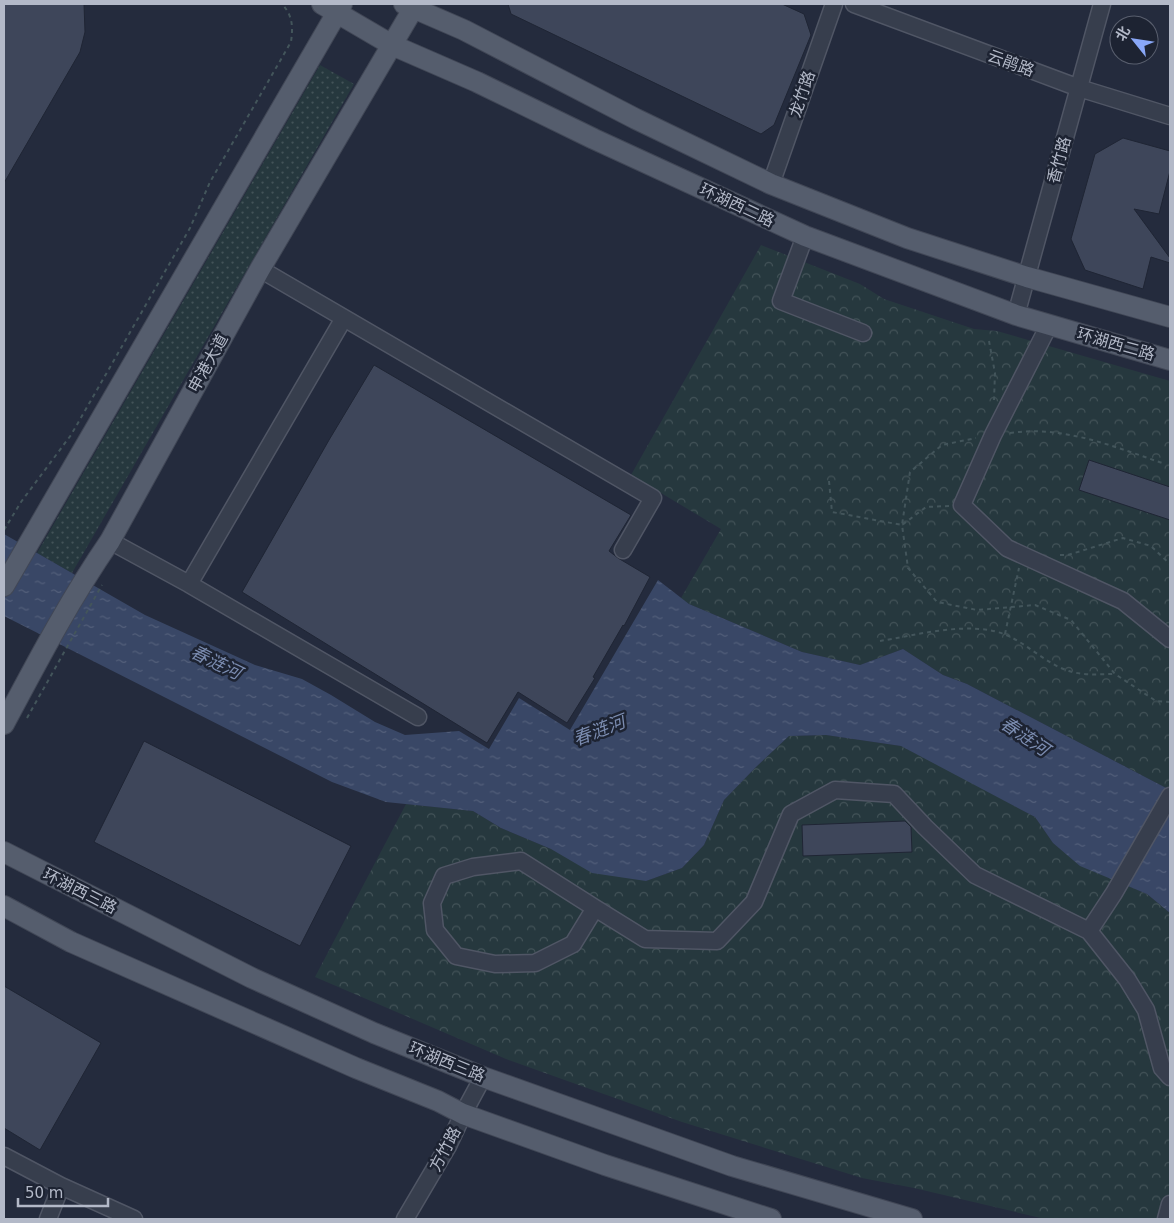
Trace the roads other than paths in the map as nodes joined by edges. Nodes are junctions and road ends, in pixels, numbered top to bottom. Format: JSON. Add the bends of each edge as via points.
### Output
{"nodes":[{"id":1,"x":834,"y":4,"type":"edge"},
{"id":2,"x":854,"y":4,"type":"edge"},
{"id":3,"x":1102,"y":4,"type":"edge"},
{"id":4,"x":411,"y":5,"type":"edge"},
{"id":5,"x":334,"y":7,"type":"edge"},
{"id":6,"x":392,"y":45,"type":"junction"},
{"id":7,"x":1079,"y":88,"type":"junction"},
{"id":8,"x":1170,"y":116,"type":"edge"},
{"id":9,"x":771,"y":184,"type":"junction"},
{"id":10,"x":805,"y":236,"type":"junction"},
{"id":11,"x":260,"y":270,"type":"junction"},
{"id":12,"x":1027,"y":277,"type":"junction"},
{"id":13,"x":1016,"y":316,"type":"junction"},
{"id":14,"x":1170,"y":317,"type":"edge"},
{"id":15,"x":344,"y":318,"type":"junction"},
{"id":16,"x":1049,"y":325,"type":"junction"},
{"id":17,"x":863,"y":333,"type":"dead end"},
{"id":18,"x":1170,"y":360,"type":"edge"},
{"id":19,"x":110,"y":541,"type":"junction"},
{"id":20,"x":623,"y":550,"type":"dead end"},
{"id":21,"x":189,"y":584,"type":"junction"},
{"id":22,"x":4,"y":586,"type":"edge"},
{"id":23,"x":1170,"y":639,"type":"edge"},
{"id":24,"x":418,"y":717,"type":"dead end"},
{"id":25,"x":4,"y":724,"type":"edge"},
{"id":26,"x":1170,"y":796,"type":"edge"},
{"id":27,"x":4,"y":852,"type":"edge"},
{"id":28,"x":4,"y":906,"type":"edge"},
{"id":29,"x":595,"y":908,"type":"junction"},
{"id":30,"x":1089,"y":932,"type":"junction"},
{"id":31,"x":483,"y":1077,"type":"junction"},
{"id":32,"x":1170,"y":1077,"type":"edge"},
{"id":33,"x":463,"y":1114,"type":"junction"},
{"id":34,"x":4,"y":1156,"type":"edge"},
{"id":35,"x":61,"y":1186,"type":"junction"},
{"id":36,"x":1170,"y":1204,"type":"edge"},
{"id":37,"x":48,"y":1219,"type":"edge"},
{"id":38,"x":134,"y":1219,"type":"edge"},
{"id":39,"x":405,"y":1219,"type":"edge"},
{"id":40,"x":771,"y":1219,"type":"edge"},
{"id":41,"x":912,"y":1219,"type":"edge"},
{"id":42,"x":1166,"y":1219,"type":"edge"}],
"edges":[{"from":1,"to":9,"type":"street","name":"龙竹路"},
{"from":2,"to":7,"type":"street","name":"云鹃路"},
{"from":3,"to":7,"type":"street","name":"香竹路"},
{"from":4,"to":6,"type":"main road","name":"申港大道"},
{"from":4,"to":9,"type":"main road","name":"环湖西二路"},
{"from":5,"to":6,"type":"main road","name":"环湖西二路"},
{"from":5,"to":22,"type":"main road"},
{"from":6,"to":10,"type":"main road","name":"环湖西二路"},
{"from":6,"to":11,"type":"main road","name":"申港大道"},
{"from":7,"to":8,"type":"street","name":"云鹃路"},
{"from":7,"to":12,"type":"street","name":"香竹路"},
{"from":9,"to":12,"type":"main road","name":"环湖西二路","via":[[907,238]]},
{"from":10,"to":13,"type":"main road","name":"环湖西二路"},
{"from":10,"to":17,"type":"street","via":[[781,301]]},
{"from":11,"to":15,"type":"street"},
{"from":11,"to":19,"type":"main road","name":"申港大道"},
{"from":12,"to":13,"type":"street","name":"香竹路"},
{"from":12,"to":14,"type":"main road","name":"环湖西二路"},
{"from":13,"to":16,"type":"main road","name":"环湖西二路"},
{"from":15,"to":20,"type":"street","via":[[653,498]]},
{"from":15,"to":21,"type":"street"},
{"from":16,"to":18,"type":"main road","name":"环湖西二路"},
{"from":16,"to":23,"type":"street","via":[[993,435],[962,505],[1007,548],[1123,601]]},
{"from":19,"to":21,"type":"street"},
{"from":19,"to":25,"type":"main road","name":"申港大道","via":[[46,646]]},
{"from":21,"to":24,"type":"street"},
{"from":26,"to":30,"type":"street"},
{"from":27,"to":31,"type":"main road","name":"环湖西三路","via":[[252,978]]},
{"from":28,"to":33,"type":"main road","via":[[71,942]]},
{"from":29,"to":29,"type":"street","via":[[520,860],[473,867],[444,876],[432,903],[436,930],[456,956],[495,964],[535,963],[573,944]]},
{"from":29,"to":30,"type":"street","via":[[645,939],[717,941],[754,902],[791,814],[835,790],[894,794],[975,875]]},
{"from":30,"to":32,"type":"street","via":[[1127,979],[1146,1010],[1162,1068]]},
{"from":31,"to":33,"type":"street","name":"方竹路"},
{"from":31,"to":41,"type":"main road","name":"环湖西三路","via":[[732,1166]]},
{"from":33,"to":39,"type":"street","name":"方竹路"},
{"from":33,"to":40,"type":"main road","via":[[604,1165]]},
{"from":34,"to":35,"type":"street"},
{"from":35,"to":37,"type":"street"},
{"from":35,"to":38,"type":"street"},
{"from":36,"to":42,"type":"street"}]}
